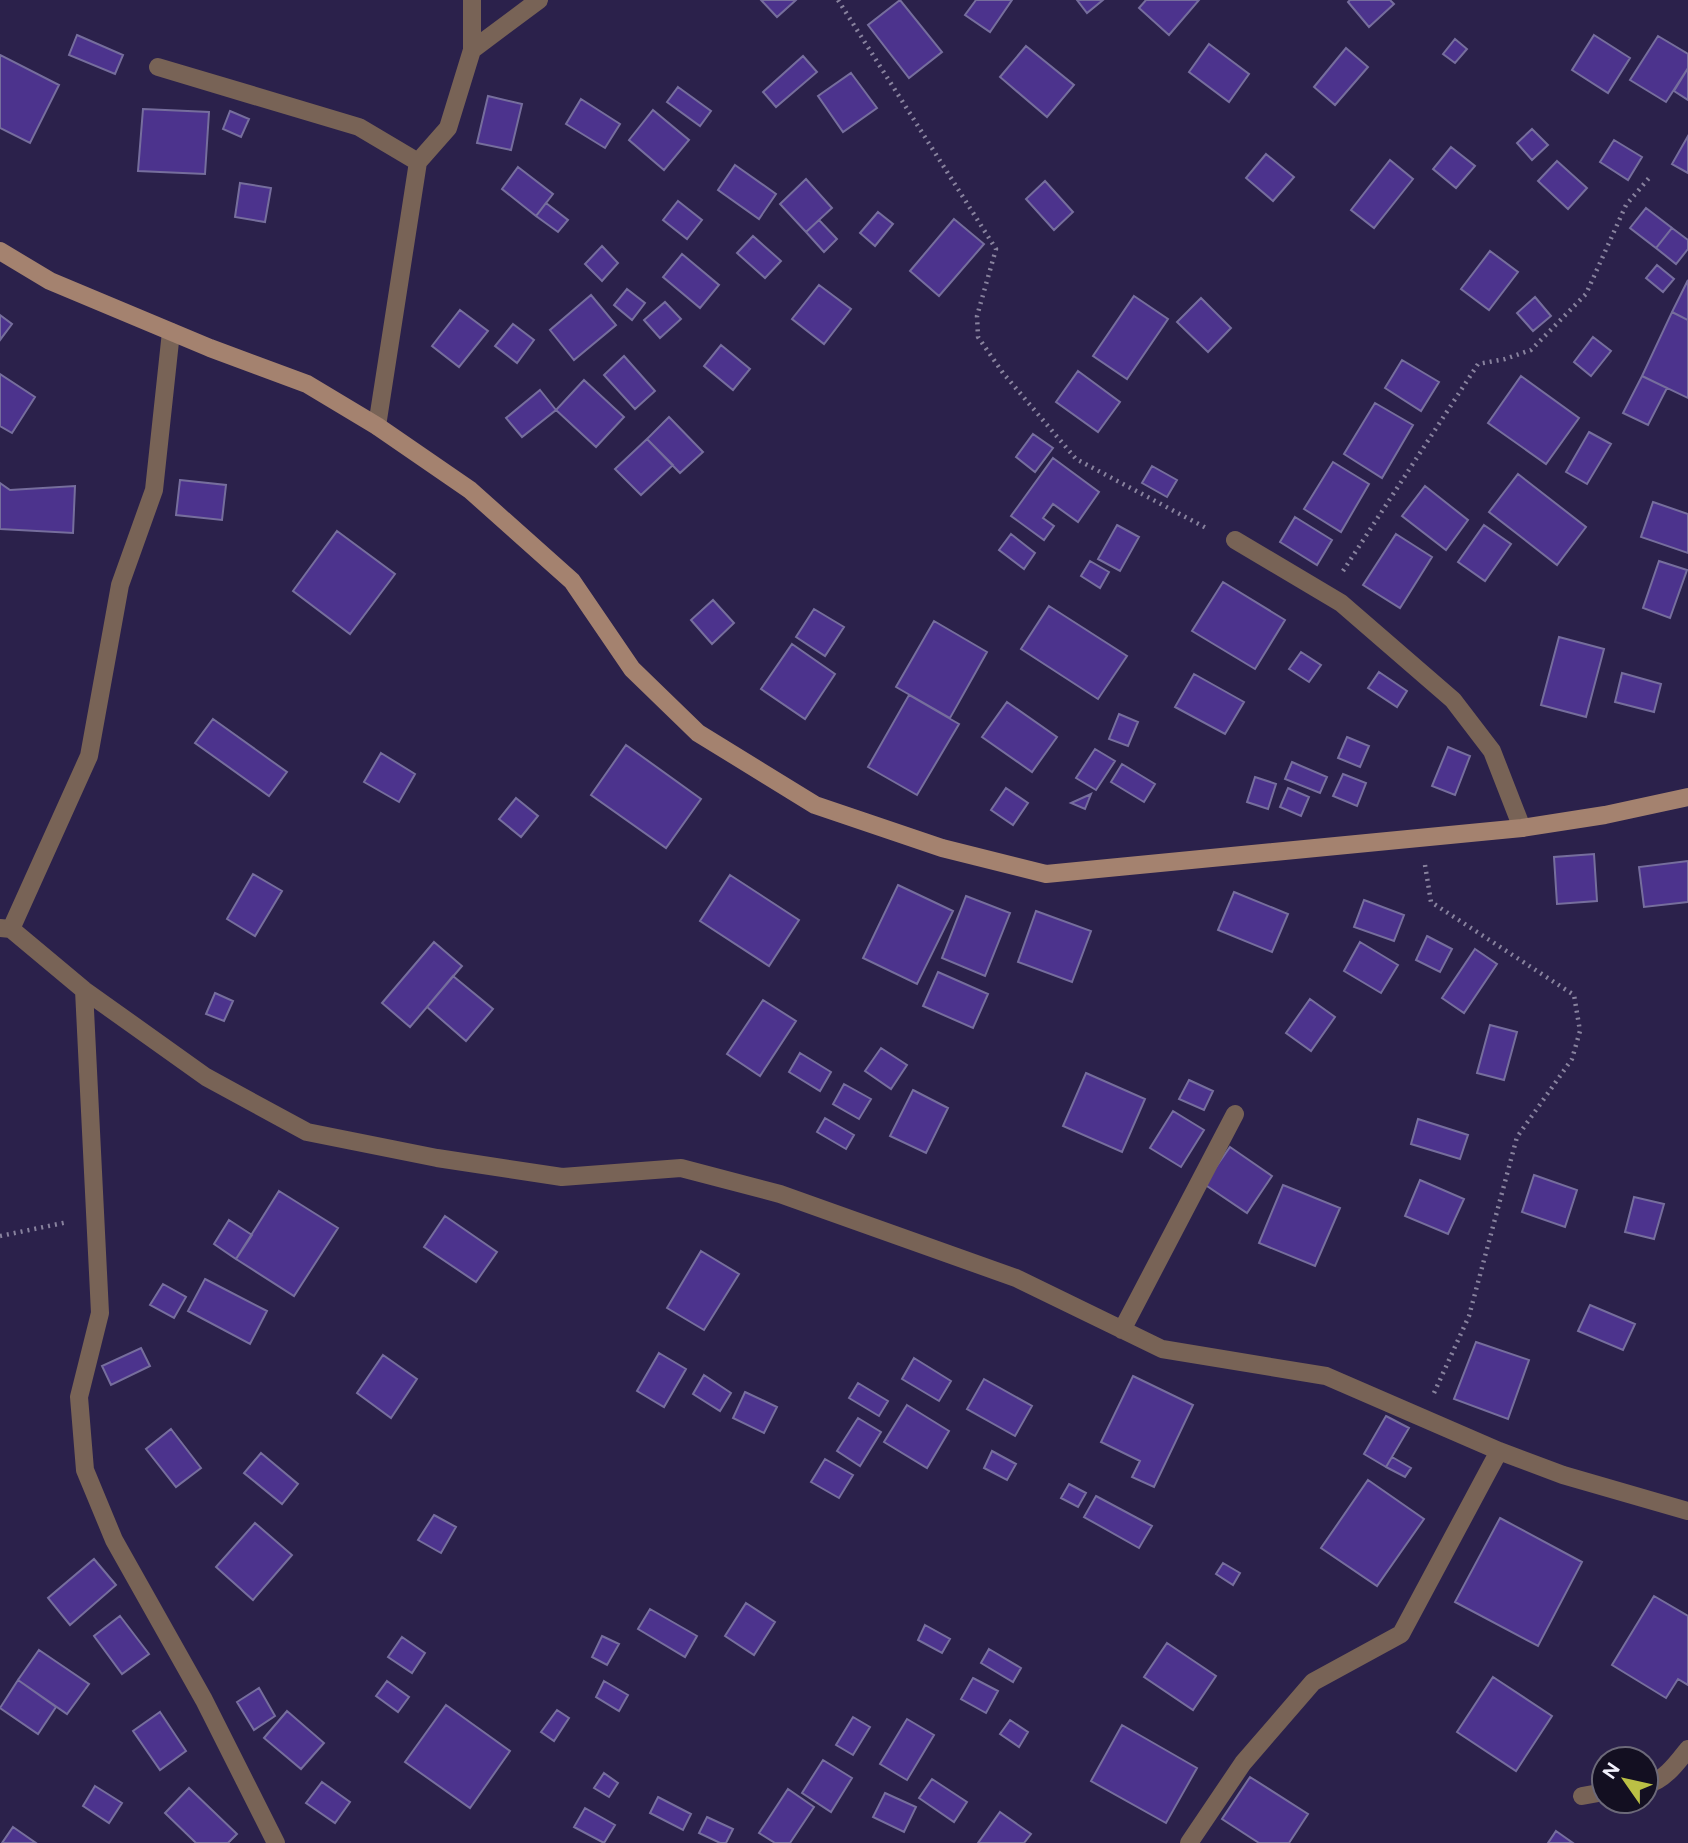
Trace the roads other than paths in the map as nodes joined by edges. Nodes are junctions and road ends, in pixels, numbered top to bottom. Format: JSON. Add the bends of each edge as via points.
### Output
{"nodes":[{"id":1,"x":472,"y":0,"type":"edge"},
{"id":2,"x":539,"y":0,"type":"edge"},
{"id":3,"x":472,"y":50,"type":"junction"},
{"id":4,"x":158,"y":67,"type":"dead end"},
{"id":5,"x":418,"y":162,"type":"junction"},
{"id":6,"x":0,"y":251,"type":"edge"},
{"id":7,"x":171,"y":332,"type":"junction"},
{"id":8,"x":377,"y":426,"type":"junction"},
{"id":9,"x":1234,"y":540,"type":"road end"},
{"id":10,"x":1688,"y":797,"type":"edge"},
{"id":11,"x":1522,"y":828,"type":"junction"},
{"id":12,"x":6,"y":929,"type":"edge"},
{"id":13,"x":84,"y":989,"type":"junction"},
{"id":14,"x":1235,"y":1114,"type":"dead end"},
{"id":15,"x":1122,"y":1331,"type":"junction"},
{"id":16,"x":1499,"y":1451,"type":"junction"},
{"id":17,"x":1688,"y":1511,"type":"edge"},
{"id":18,"x":1688,"y":1749,"type":"edge"},
{"id":19,"x":1660,"y":1778,"type":"edge"},
{"id":20,"x":1590,"y":1795,"type":"edge"},
{"id":21,"x":1582,"y":1796,"type":"dead end"},
{"id":22,"x":276,"y":1843,"type":"edge"},
{"id":23,"x":1189,"y":1843,"type":"edge"}],
"edges":[{"from":1,"to":3,"type":"street"},
{"from":2,"to":3,"type":"street"},
{"from":3,"to":5,"type":"street","via":[[448,128]]},
{"from":4,"to":5,"type":"street","via":[[359,127]]},
{"from":5,"to":8,"type":"street"},
{"from":6,"to":7,"type":"street","via":[[50,281]]},
{"from":7,"to":8,"type":"street","via":[[307,384]]},
{"from":7,"to":12,"type":"street","via":[[154,490],[120,585],[89,756]]},
{"from":8,"to":11,"type":"street","via":[[470,490],[572,581],[632,669],[698,733],[815,805],[942,848],[1046,874]]},
{"from":9,"to":11,"type":"street","via":[[1341,603],[1454,700],[1492,751]]},
{"from":10,"to":11,"type":"street"},
{"from":12,"to":13,"type":"street"},
{"from":13,"to":15,"type":"street","via":[[206,1077],[307,1132],[562,1177],[681,1168],[780,1194],[1016,1278]]},
{"from":13,"to":22,"type":"street","via":[[100,1313],[79,1397],[85,1470],[114,1541],[204,1700]]},
{"from":14,"to":15,"type":"street"},
{"from":15,"to":16,"type":"street","via":[[1162,1349],[1326,1376]]},
{"from":16,"to":17,"type":"street","via":[[1563,1475]]},
{"from":16,"to":23,"type":"street","via":[[1401,1634],[1313,1682],[1243,1763]]},
{"from":18,"to":19,"type":"street"},
{"from":20,"to":21,"type":"street"}]}
